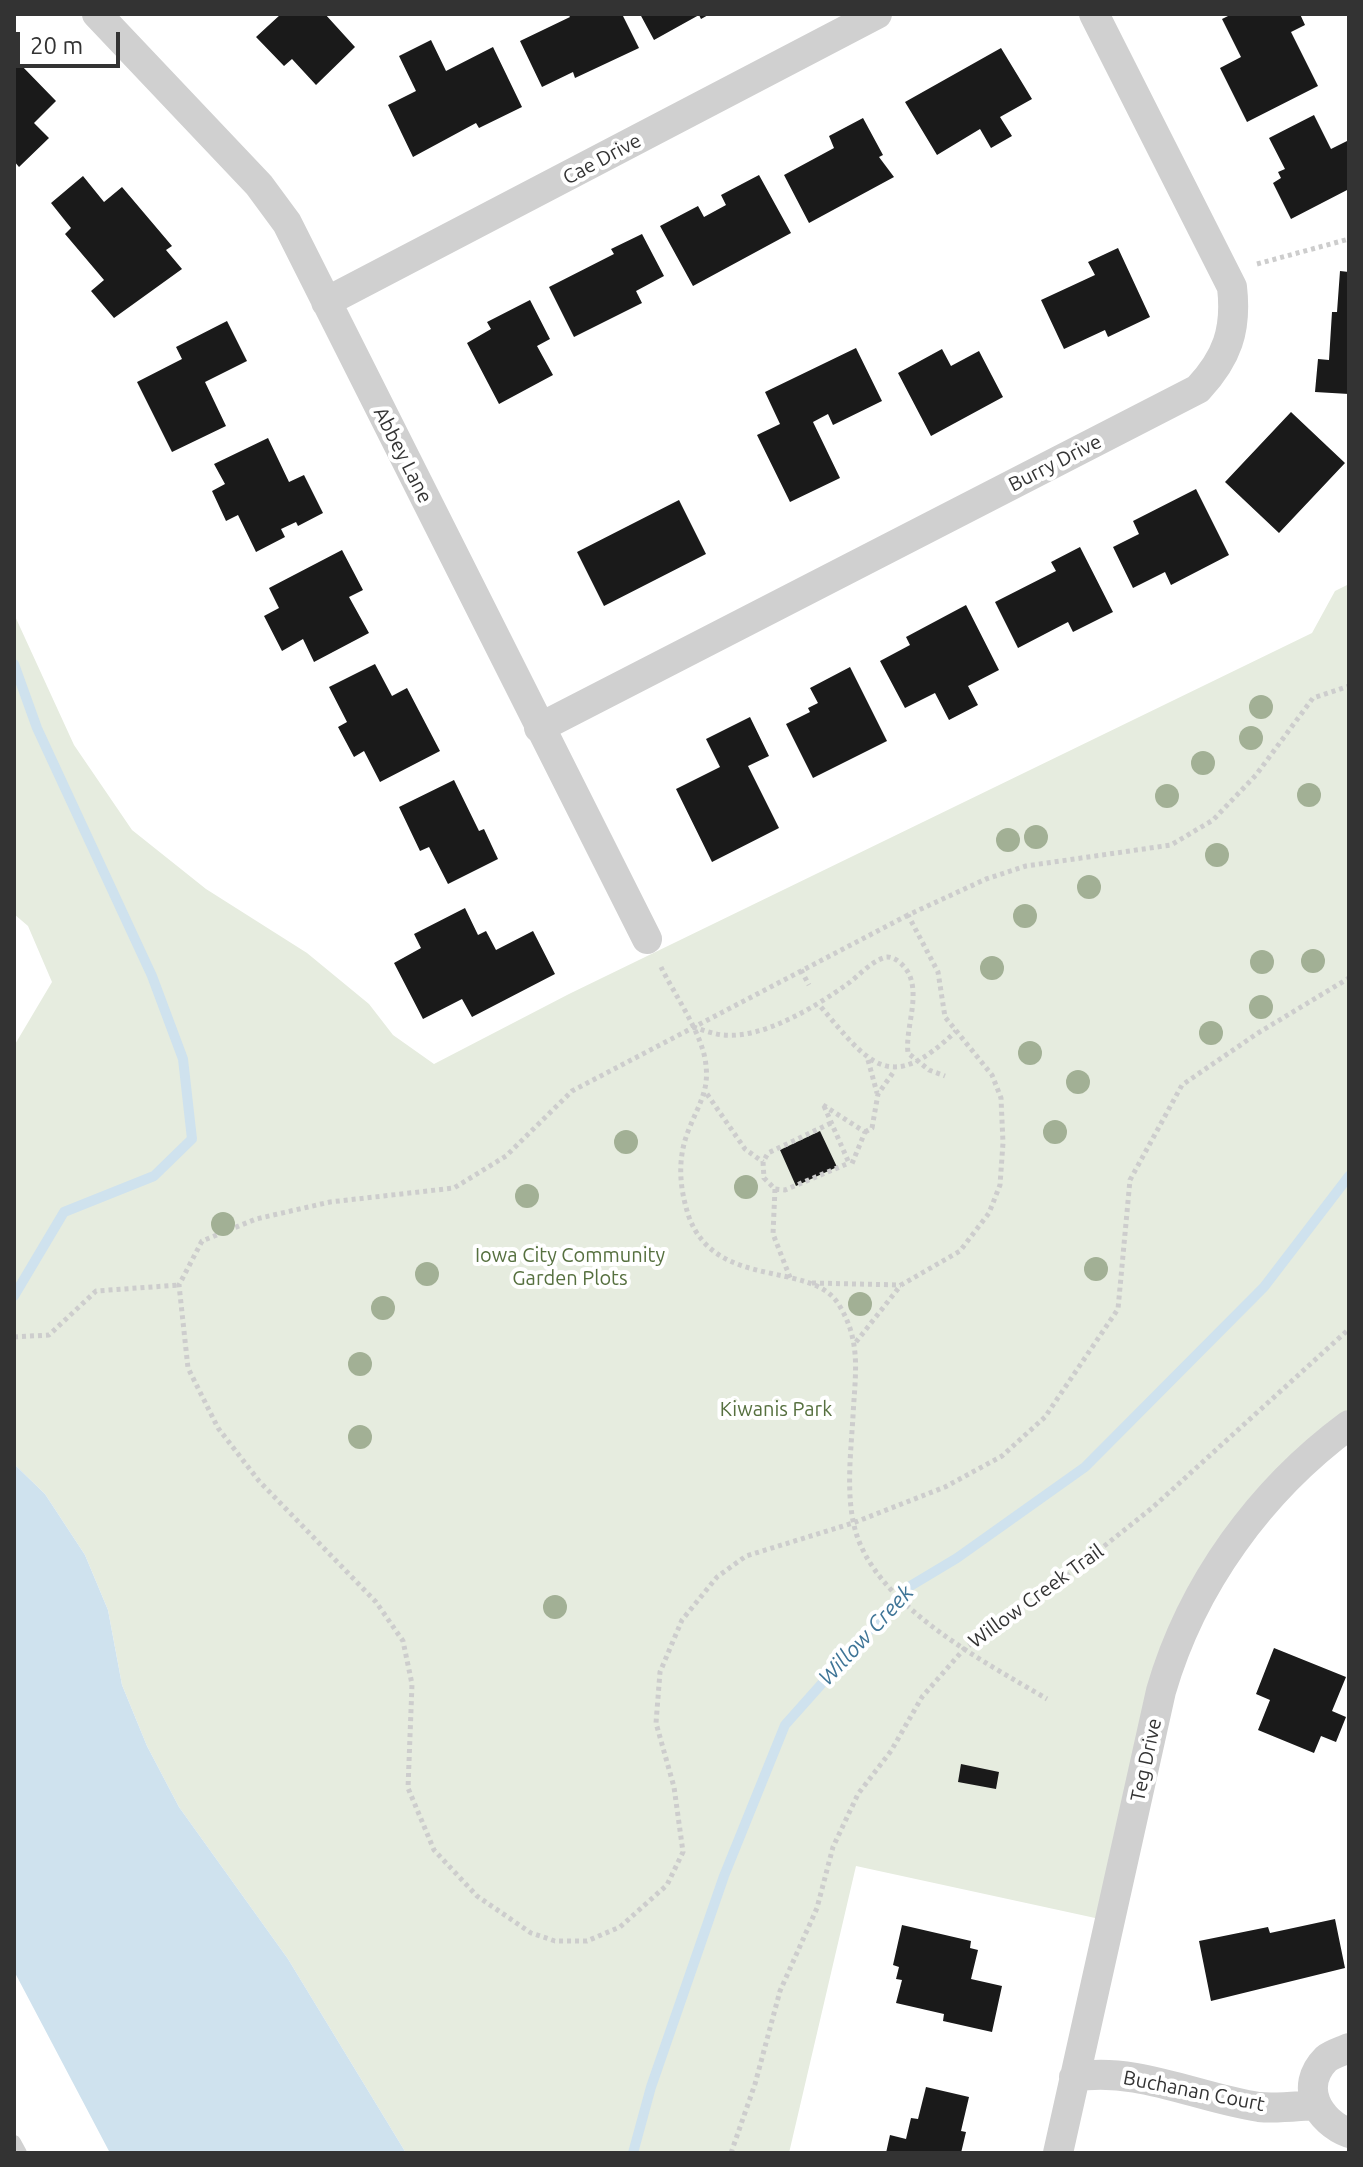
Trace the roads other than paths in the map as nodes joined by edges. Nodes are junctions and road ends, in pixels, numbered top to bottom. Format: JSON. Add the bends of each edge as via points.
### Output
{"nodes":[{"id":1,"x":97,"y":14,"type":"edge"},
{"id":2,"x":877,"y":14,"type":"edge"},
{"id":3,"x":1094,"y":14,"type":"edge"},
{"id":4,"x":326,"y":302,"type":"junction"},
{"id":5,"x":539,"y":728,"type":"junction"},
{"id":6,"x":647,"y":939,"type":"road end"},
{"id":7,"x":1349,"y":1425,"type":"edge"},
{"id":8,"x":1349,"y":2048,"type":"edge"},
{"id":9,"x":1074,"y":2077,"type":"junction"},
{"id":10,"x":1315,"y":2105,"type":"junction"},
{"id":11,"x":1349,"y":2133,"type":"edge"},
{"id":12,"x":14,"y":2142,"type":"edge"},
{"id":13,"x":20,"y":2153,"type":"edge"},
{"id":14,"x":1058,"y":2153,"type":"edge"}],
"edges":[{"from":1,"to":4,"type":"street","name":"Abbey Lane","via":[[259,185],[287,223]]},
{"from":2,"to":4,"type":"street","name":"Cae Drive"},
{"from":3,"to":5,"type":"street","name":"Burry Drive","via":[[1232,287],[1230,343],[1217,368],[1198,389]]},
{"from":4,"to":5,"type":"street","name":"Abbey Lane"},
{"from":5,"to":6,"type":"street","name":"Abbey Lane"},
{"from":7,"to":9,"type":"street","name":"Teg Drive","via":[[1283,1481],[1248,1522],[1217,1565],[1185,1626],[1161,1691]]},
{"from":8,"to":10,"type":"street","via":[[1326,2059],[1314,2081]]},
{"from":9,"to":10,"type":"street","name":"Buchanan Court","via":[[1098,2073],[1132,2078],[1261,2107]]},
{"from":9,"to":14,"type":"street","name":"Teg Drive"},
{"from":10,"to":11,"type":"street","via":[[1329,2126]]},
{"from":12,"to":13,"type":"lane"}]}
